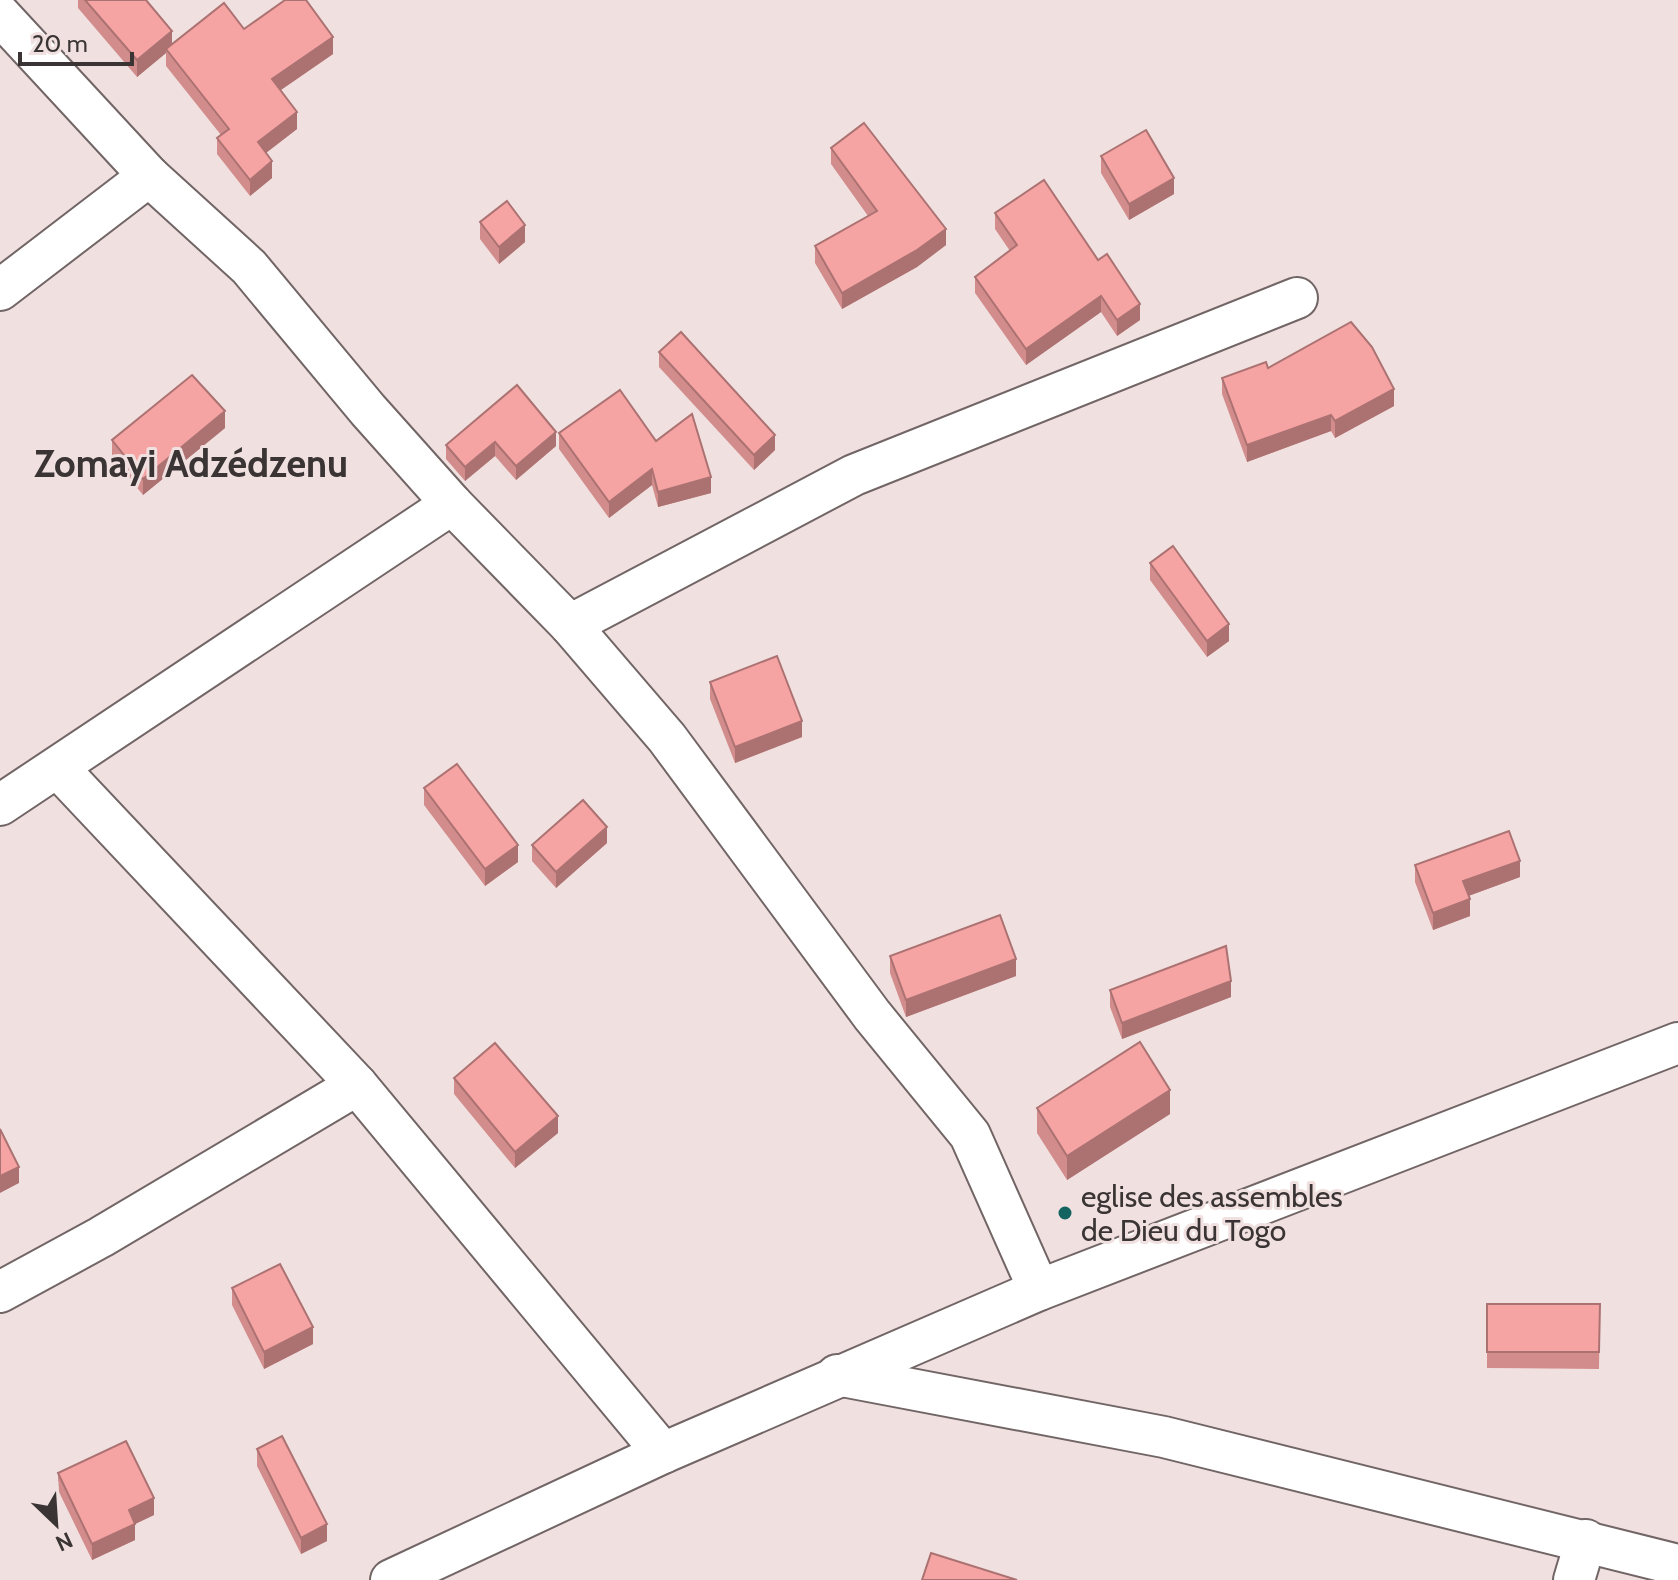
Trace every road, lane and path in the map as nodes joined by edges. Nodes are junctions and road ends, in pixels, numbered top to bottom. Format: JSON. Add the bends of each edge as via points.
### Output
{"nodes":[{"id":1,"x":0,"y":15,"type":"edge"},
{"id":2,"x":149,"y":176,"type":"junction"},
{"id":3,"x":0,"y":290,"type":"edge"},
{"id":4,"x":1297,"y":298,"type":"dead end"},
{"id":5,"x":452,"y":504,"type":"junction"},
{"id":6,"x":570,"y":625,"type":"junction"},
{"id":7,"x":58,"y":768,"type":"junction"},
{"id":8,"x":0,"y":805,"type":"edge"},
{"id":9,"x":1678,"y":1043,"type":"edge"},
{"id":10,"x":357,"y":1085,"type":"junction"},
{"id":11,"x":1039,"y":1290,"type":"junction"},
{"id":12,"x":0,"y":1292,"type":"edge"},
{"id":13,"x":837,"y":1375,"type":"junction"},
{"id":14,"x":663,"y":1453,"type":"junction"},
{"id":15,"x":1586,"y":1540,"type":"junction"},
{"id":16,"x":1678,"y":1565,"type":"edge"},
{"id":17,"x":391,"y":1580,"type":"edge"},
{"id":18,"x":1574,"y":1580,"type":"edge"}],
"edges":[{"from":1,"to":2,"type":"street"},
{"from":2,"to":3,"type":"street"},
{"from":2,"to":5,"type":"street","via":[[249,267]]},
{"from":4,"to":6,"type":"street","via":[[854,475]]},
{"from":5,"to":6,"type":"street"},
{"from":5,"to":7,"type":"street"},
{"from":6,"to":11,"type":"street","via":[[667,738],[872,1015],[970,1135]]},
{"from":7,"to":8,"type":"street"},
{"from":7,"to":10,"type":"street"},
{"from":9,"to":11,"type":"street"},
{"from":10,"to":12,"type":"street"},
{"from":10,"to":14,"type":"street"},
{"from":11,"to":13,"type":"street"},
{"from":13,"to":14,"type":"street"},
{"from":13,"to":15,"type":"street","via":[[1164,1437]]},
{"from":14,"to":17,"type":"street"},
{"from":15,"to":16,"type":"street"},
{"from":15,"to":18,"type":"street"}]}
